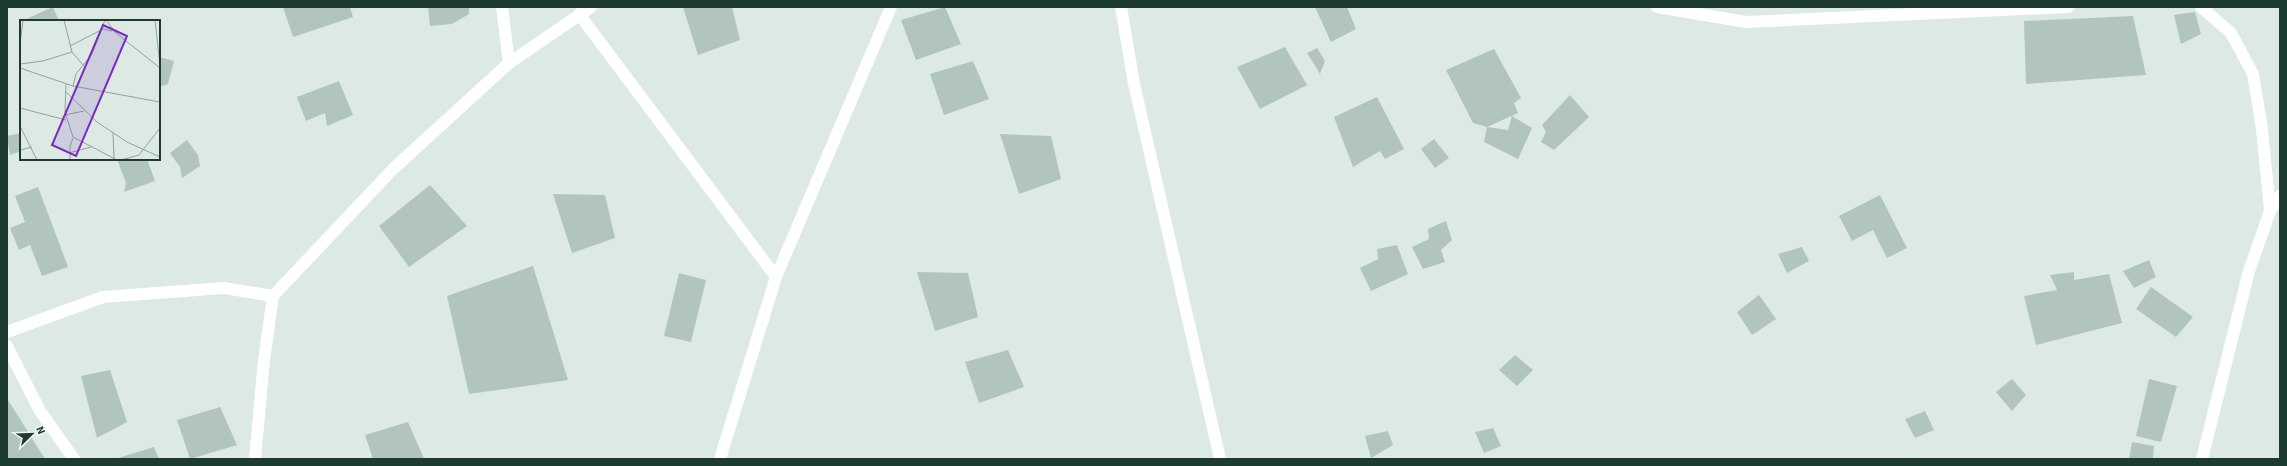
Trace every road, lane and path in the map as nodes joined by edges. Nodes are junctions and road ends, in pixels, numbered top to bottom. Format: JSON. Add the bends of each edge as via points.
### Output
{"nodes":[{"id":1,"x":502,"y":7,"type":"edge"},
{"id":2,"x":590,"y":7,"type":"edge"},
{"id":3,"x":891,"y":7,"type":"edge"},
{"id":4,"x":1121,"y":7,"type":"edge"},
{"id":5,"x":1657,"y":7,"type":"edge"},
{"id":6,"x":2068,"y":7,"type":"edge"},
{"id":7,"x":2202,"y":7,"type":"edge"},
{"id":8,"x":579,"y":14,"type":"junction"},
{"id":9,"x":509,"y":63,"type":"junction"},
{"id":10,"x":2280,"y":196,"type":"edge"},
{"id":11,"x":2270,"y":211,"type":"junction"},
{"id":12,"x":776,"y":277,"type":"junction"},
{"id":13,"x":273,"y":296,"type":"junction"},
{"id":14,"x":7,"y":332,"type":"edge"},
{"id":15,"x":7,"y":346,"type":"edge"},
{"id":16,"x":74,"y":459,"type":"edge"},
{"id":17,"x":255,"y":459,"type":"edge"},
{"id":18,"x":720,"y":459,"type":"edge"},
{"id":19,"x":1220,"y":459,"type":"edge"},
{"id":20,"x":2202,"y":459,"type":"edge"}],
"edges":[{"from":1,"to":9,"type":"street"},
{"from":2,"to":8,"type":"street"},
{"from":3,"to":12,"type":"street"},
{"from":4,"to":19,"type":"street","via":[[1134,84]]},
{"from":5,"to":6,"type":"street","via":[[1746,22]]},
{"from":7,"to":11,"type":"street","via":[[2231,32],[2253,74],[2262,129]]},
{"from":8,"to":9,"type":"street"},
{"from":8,"to":12,"type":"street"},
{"from":9,"to":13,"type":"street","via":[[393,170]]},
{"from":10,"to":11,"type":"street"},
{"from":11,"to":20,"type":"street","via":[[2249,271]]},
{"from":12,"to":18,"type":"street"},
{"from":13,"to":14,"type":"street","via":[[224,288],[103,297]]},
{"from":13,"to":17,"type":"street"},
{"from":15,"to":16,"type":"street","via":[[40,411]]}]}
